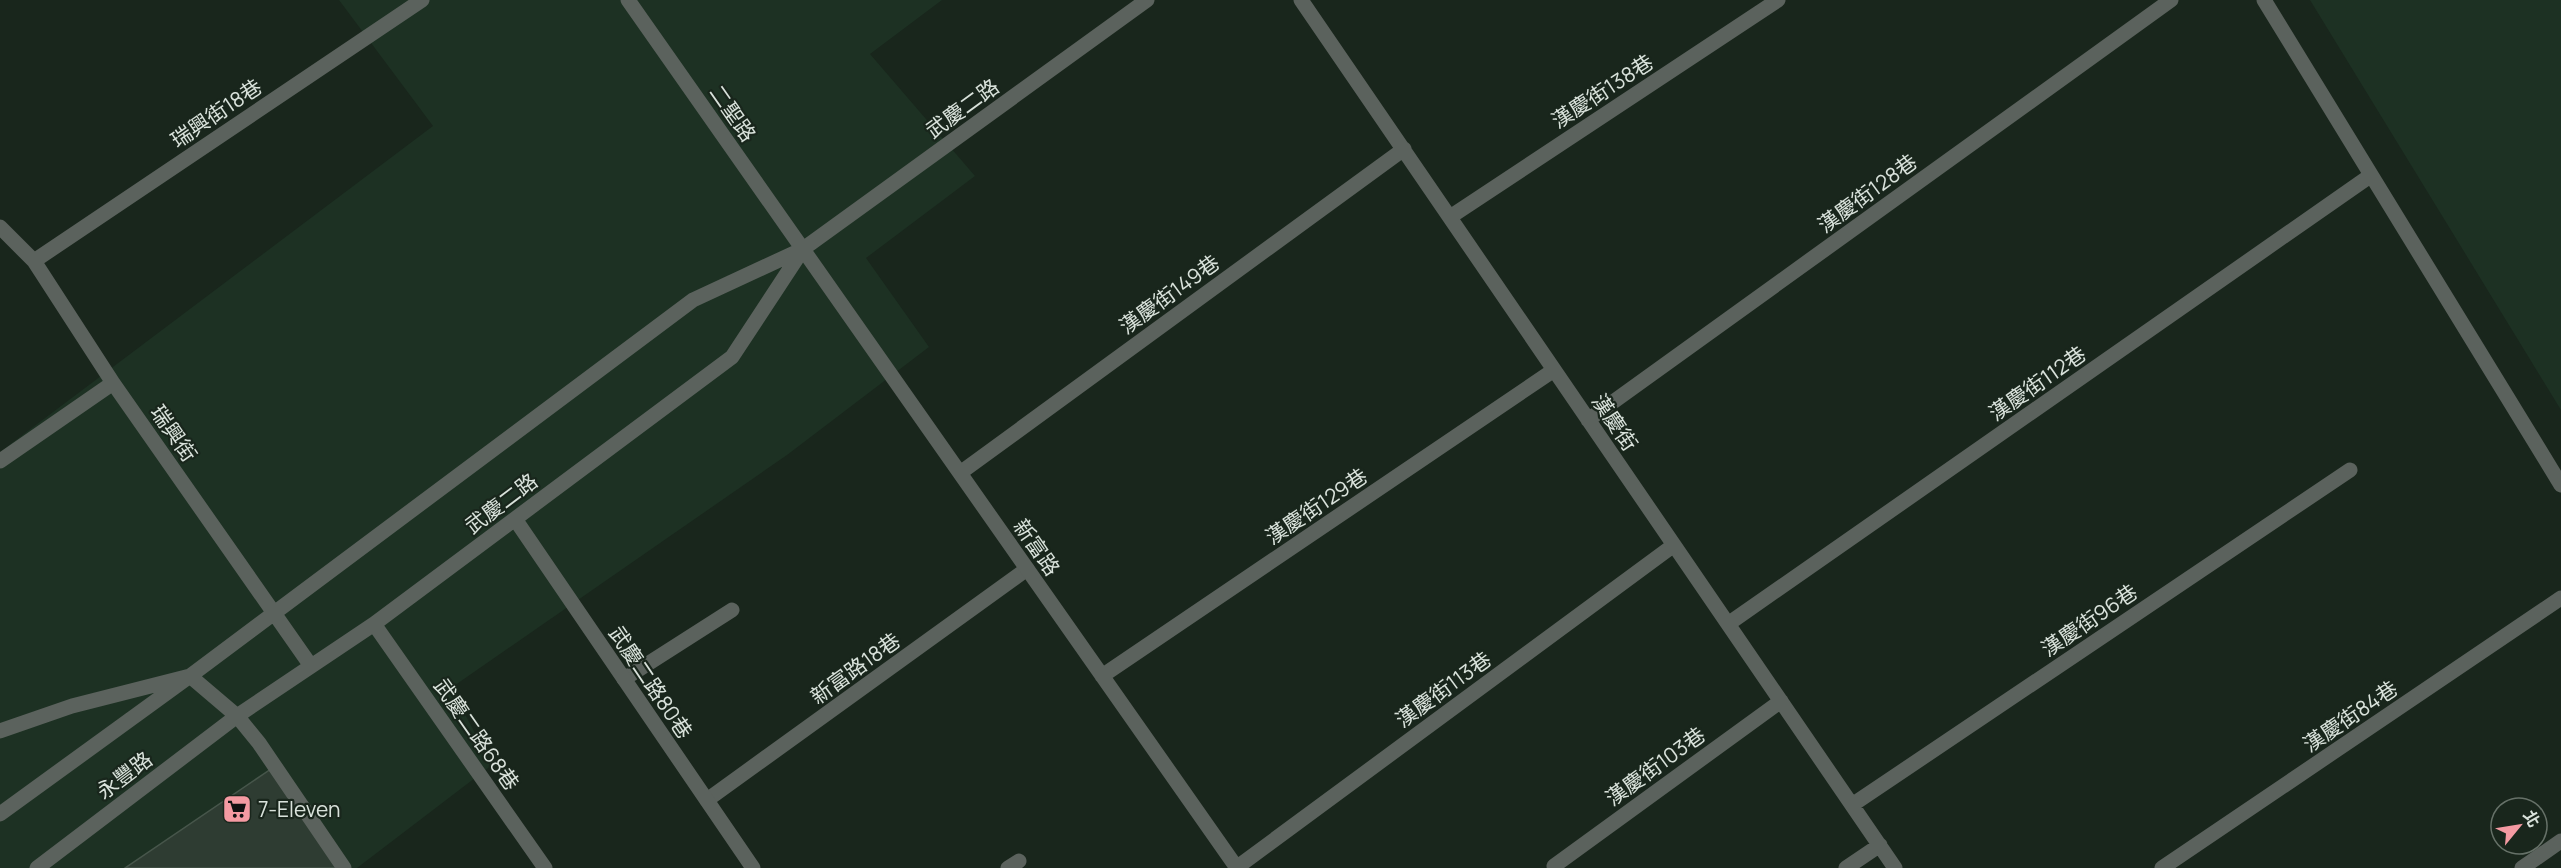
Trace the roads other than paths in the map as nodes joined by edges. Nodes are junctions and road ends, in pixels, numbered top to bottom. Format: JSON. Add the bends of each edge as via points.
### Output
{"nodes":[{"id":1,"x":422,"y":0,"type":"edge"},
{"id":2,"x":628,"y":0,"type":"edge"},
{"id":3,"x":1147,"y":0,"type":"edge"},
{"id":4,"x":1301,"y":0,"type":"edge"},
{"id":5,"x":1778,"y":0,"type":"edge"},
{"id":6,"x":2171,"y":0,"type":"edge"},
{"id":7,"x":2264,"y":0,"type":"edge"},
{"id":8,"x":1404,"y":149,"type":"junction"},
{"id":9,"x":2370,"y":176,"type":"junction"},
{"id":10,"x":1450,"y":217,"type":"junction"},
{"id":11,"x":0,"y":227,"type":"edge"},
{"id":12,"x":803,"y":249,"type":"junction"},
{"id":13,"x":34,"y":261,"type":"junction"},
{"id":14,"x":1554,"y":370,"type":"junction"},
{"id":15,"x":113,"y":383,"type":"junction"},
{"id":16,"x":1588,"y":420,"type":"junction"},
{"id":17,"x":0,"y":461,"type":"edge"},
{"id":18,"x":2350,"y":470,"type":"dead end"},
{"id":19,"x":960,"y":473,"type":"junction"},
{"id":20,"x":2561,"y":485,"type":"edge"},
{"id":21,"x":515,"y":519,"type":"junction"},
{"id":22,"x":1674,"y":545,"type":"junction"},
{"id":23,"x":1027,"y":569,"type":"junction"},
{"id":24,"x":2561,"y":598,"type":"edge"},
{"id":25,"x":732,"y":610,"type":"dead end"},
{"id":26,"x":274,"y":612,"type":"junction"},
{"id":27,"x":374,"y":624,"type":"junction"},
{"id":28,"x":1728,"y":624,"type":"junction"},
{"id":29,"x":311,"y":666,"type":"junction"},
{"id":30,"x":190,"y":676,"type":"junction"},
{"id":31,"x":1102,"y":676,"type":"junction"},
{"id":32,"x":624,"y":679,"type":"junction"},
{"id":33,"x":1781,"y":701,"type":"junction"},
{"id":34,"x":237,"y":716,"type":"junction"},
{"id":35,"x":0,"y":730,"type":"edge"},
{"id":36,"x":707,"y":800,"type":"junction"},
{"id":37,"x":1852,"y":805,"type":"junction"},
{"id":38,"x":0,"y":814,"type":"edge"},
{"id":39,"x":2561,"y":841,"type":"edge"},
{"id":40,"x":1880,"y":845,"type":"junction"},
{"id":41,"x":1554,"y":866,"type":"dead end"},
{"id":42,"x":37,"y":868,"type":"edge"},
{"id":43,"x":344,"y":868,"type":"edge"},
{"id":44,"x":545,"y":868,"type":"edge"},
{"id":45,"x":753,"y":868,"type":"edge"},
{"id":46,"x":1236,"y":868,"type":"edge"},
{"id":47,"x":1846,"y":868,"type":"edge"},
{"id":48,"x":1895,"y":868,"type":"edge"},
{"id":49,"x":2162,"y":868,"type":"edge"},
{"id":50,"x":2522,"y":868,"type":"edge"}],
"edges":[{"from":1,"to":13,"type":"street","name":"瑞興街18巷"},
{"from":2,"to":12,"type":"street","name":"二聖路"},
{"from":3,"to":12,"type":"street","name":"武慶二路"},
{"from":4,"to":8,"type":"street","name":"漢慶街"},
{"from":5,"to":10,"type":"street","name":"漢慶街138巷"},
{"from":6,"to":16,"type":"street","name":"漢慶街128巷"},
{"from":7,"to":9,"type":"street"},
{"from":8,"to":10,"type":"street","name":"漢慶街"},
{"from":8,"to":19,"type":"street","name":"漢慶街149巷"},
{"from":9,"to":20,"type":"street"},
{"from":9,"to":28,"type":"street","name":"漢慶街112巷"},
{"from":10,"to":14,"type":"street","name":"漢慶街"},
{"from":11,"to":13,"type":"street","name":"瑞興街"},
{"from":12,"to":19,"type":"street","name":"新富路"},
{"from":12,"to":21,"type":"street","name":"武慶二路","via":[[732,357]]},
{"from":12,"to":26,"type":"street","name":"武慶二路","via":[[693,300]]},
{"from":13,"to":15,"type":"street","name":"瑞興街"},
{"from":14,"to":16,"type":"street","name":"漢慶街"},
{"from":14,"to":31,"type":"street","name":"漢慶街129巷"},
{"from":15,"to":17,"type":"street"},
{"from":15,"to":26,"type":"street","name":"瑞興街"},
{"from":16,"to":22,"type":"street","name":"漢慶街"},
{"from":18,"to":37,"type":"street","name":"漢慶街96巷"},
{"from":19,"to":23,"type":"street","name":"新富路"},
{"from":21,"to":27,"type":"street","name":"武慶二路"},
{"from":21,"to":32,"type":"street","name":"武慶二路80巷"},
{"from":22,"to":28,"type":"street","name":"漢慶街"},
{"from":22,"to":46,"type":"street","name":"漢慶街113巷"},
{"from":23,"to":31,"type":"street","name":"新富路"},
{"from":23,"to":36,"type":"street","name":"新富路18巷"},
{"from":24,"to":49,"type":"street","name":"漢慶街84巷"},
{"from":25,"to":32,"type":"street"},
{"from":26,"to":29,"type":"street","name":"瑞興街"},
{"from":26,"to":30,"type":"street","name":"武慶二路"},
{"from":27,"to":29,"type":"street","name":"武慶二路"},
{"from":27,"to":44,"type":"street","name":"武慶二路68巷"},
{"from":28,"to":33,"type":"street","name":"漢慶街"},
{"from":29,"to":34,"type":"street","name":"武慶二路"},
{"from":30,"to":34,"type":"street"},
{"from":30,"to":35,"type":"street","name":"武慶二路","via":[[72,706]]},
{"from":30,"to":38,"type":"street","name":"永豐路"},
{"from":31,"to":46,"type":"street","name":"新富路"},
{"from":32,"to":36,"type":"street","name":"武慶二路80巷"},
{"from":33,"to":37,"type":"street","name":"漢慶街"},
{"from":33,"to":41,"type":"street","name":"漢慶街103巷"},
{"from":34,"to":42,"type":"street","name":"永豐路"},
{"from":34,"to":43,"type":"street"},
{"from":36,"to":45,"type":"street","name":"武慶二路80巷"},
{"from":37,"to":40,"type":"street","name":"漢慶街"},
{"from":39,"to":50,"type":"street"},
{"from":40,"to":47,"type":"street"},
{"from":40,"to":48,"type":"street","name":"漢慶街"}]}
